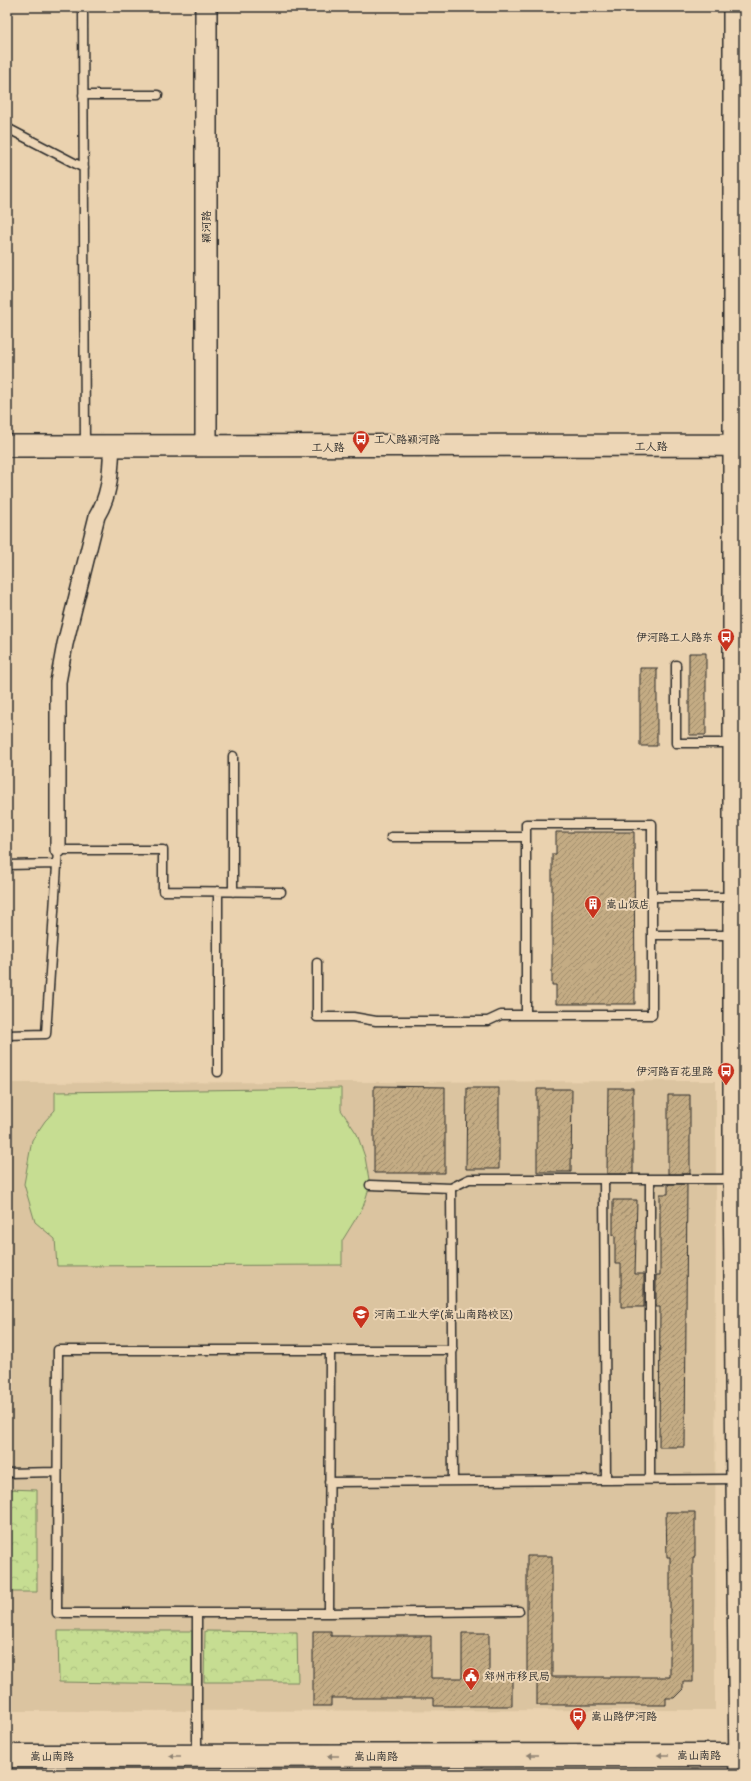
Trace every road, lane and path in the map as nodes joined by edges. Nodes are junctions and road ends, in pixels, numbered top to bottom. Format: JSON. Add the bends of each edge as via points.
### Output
{"nodes":[{"id":1,"x":83,"y":7,"type":"edge"},
{"id":2,"x":206,"y":7,"type":"edge"},
{"id":3,"x":734,"y":7,"type":"edge"},
{"id":4,"x":84,"y":95,"type":"junction"},
{"id":5,"x":158,"y":95,"type":"dead end"},
{"id":6,"x":7,"y":128,"type":"edge"},
{"id":7,"x":84,"y":168,"type":"junction"},
{"id":8,"x":739,"y":286,"type":"edge"},
{"id":9,"x":739,"y":445,"type":"edge"},
{"id":10,"x":7,"y":446,"type":"edge"},
{"id":11,"x":85,"y":446,"type":"junction"},
{"id":12,"x":112,"y":446,"type":"junction"},
{"id":13,"x":206,"y":446,"type":"junction"},
{"id":14,"x":739,"y":643,"type":"edge"},
{"id":15,"x":676,"y":665,"type":"dead end"},
{"id":16,"x":734,"y":742,"type":"junction"},
{"id":17,"x":233,"y":756,"type":"dead end"},
{"id":18,"x":739,"y":800,"type":"edge"},
{"id":19,"x":391,"y":837,"type":"dead end"},
{"id":20,"x":526,"y":837,"type":"junction"},
{"id":21,"x":58,"y":857,"type":"junction"},
{"id":22,"x":7,"y":865,"type":"edge"},
{"id":23,"x":218,"y":891,"type":"junction"},
{"id":24,"x":233,"y":892,"type":"junction"},
{"id":25,"x":281,"y":892,"type":"dead end"},
{"id":26,"x":652,"y":897,"type":"junction"},
{"id":27,"x":734,"y":897,"type":"junction"},
{"id":28,"x":652,"y":935,"type":"junction"},
{"id":29,"x":734,"y":935,"type":"junction"},
{"id":30,"x":317,"y":963,"type":"dead end"},
{"id":31,"x":526,"y":1015,"type":"junction"},
{"id":32,"x":739,"y":1030,"type":"edge"},
{"id":33,"x":7,"y":1035,"type":"edge"},
{"id":34,"x":218,"y":1072,"type":"dead end"},
{"id":35,"x":739,"y":1093,"type":"edge"},
{"id":36,"x":604,"y":1179,"type":"junction"},
{"id":37,"x":650,"y":1179,"type":"junction"},
{"id":38,"x":734,"y":1179,"type":"junction"},
{"id":39,"x":370,"y":1185,"type":"dead end"},
{"id":40,"x":452,"y":1188,"type":"junction"},
{"id":41,"x":330,"y":1350,"type":"junction"},
{"id":42,"x":453,"y":1350,"type":"junction"},
{"id":43,"x":740,"y":1383,"type":"edge"},
{"id":44,"x":57,"y":1472,"type":"junction"},
{"id":45,"x":7,"y":1473,"type":"edge"},
{"id":46,"x":650,"y":1479,"type":"junction"},
{"id":47,"x":738,"y":1479,"type":"junction"},
{"id":48,"x":606,"y":1480,"type":"junction"},
{"id":49,"x":454,"y":1481,"type":"junction"},
{"id":50,"x":329,"y":1482,"type":"junction"},
{"id":51,"x":519,"y":1611,"type":"dead end"},
{"id":52,"x":197,"y":1613,"type":"junction"},
{"id":53,"x":329,"y":1613,"type":"junction"},
{"id":54,"x":7,"y":1756,"type":"edge"},
{"id":55,"x":197,"y":1756,"type":"junction"},
{"id":56,"x":741,"y":1761,"type":"edge"}],
"edges":[{"from":1,"to":4,"type":"lane"},
{"from":2,"to":13,"type":"street","name":"颖河路"},
{"from":3,"to":8,"type":"street"},
{"from":4,"to":5,"type":"lane"},
{"from":4,"to":7,"type":"lane"},
{"from":6,"to":7,"type":"lane"},
{"from":7,"to":11,"type":"lane"},
{"from":8,"to":9,"type":"street"},
{"from":9,"to":13,"type":"street","name":"工人路"},
{"from":9,"to":14,"type":"street"},
{"from":10,"to":11,"type":"street","name":"工人路"},
{"from":11,"to":12,"type":"street","name":"工人路"},
{"from":12,"to":13,"type":"street","name":"工人路"},
{"from":12,"to":21,"type":"street","via":[[109,490],[97,516],[58,682]]},
{"from":14,"to":16,"type":"street"},
{"from":15,"to":16,"type":"lane","via":[[676,743]]},
{"from":16,"to":18,"type":"street"},
{"from":17,"to":24,"type":"lane"},
{"from":18,"to":27,"type":"street"},
{"from":19,"to":20,"type":"lane"},
{"from":20,"to":26,"type":"lane","via":[[526,824],[652,824]]},
{"from":20,"to":31,"type":"lane"},
{"from":21,"to":22,"type":"lane"},
{"from":21,"to":23,"type":"lane","via":[[163,850],[163,891]]},
{"from":21,"to":33,"type":"lane","via":[[46,1034]]},
{"from":23,"to":24,"type":"lane"},
{"from":23,"to":34,"type":"lane"},
{"from":24,"to":25,"type":"lane"},
{"from":26,"to":27,"type":"lane"},
{"from":26,"to":28,"type":"lane"},
{"from":27,"to":29,"type":"street"},
{"from":28,"to":29,"type":"lane"},
{"from":28,"to":31,"type":"lane","via":[[652,1015]]},
{"from":29,"to":32,"type":"street"},
{"from":30,"to":31,"type":"lane","via":[[317,1017],[353,1017],[376,1021],[488,1021],[500,1015]]},
{"from":32,"to":35,"type":"street"},
{"from":35,"to":38,"type":"street"},
{"from":36,"to":37,"type":"lane"},
{"from":36,"to":40,"type":"lane","via":[[469,1179]]},
{"from":36,"to":48,"type":"lane"},
{"from":37,"to":38,"type":"lane"},
{"from":37,"to":46,"type":"lane"},
{"from":38,"to":43,"type":"street"},
{"from":39,"to":40,"type":"lane"},
{"from":40,"to":42,"type":"lane"},
{"from":41,"to":42,"type":"lane"},
{"from":41,"to":44,"type":"lane","via":[[58,1350]]},
{"from":41,"to":50,"type":"lane"},
{"from":42,"to":49,"type":"lane"},
{"from":43,"to":47,"type":"street"},
{"from":44,"to":45,"type":"lane"},
{"from":44,"to":52,"type":"lane","via":[[57,1613]]},
{"from":46,"to":47,"type":"lane"},
{"from":46,"to":48,"type":"lane"},
{"from":47,"to":56,"type":"street"},
{"from":48,"to":49,"type":"lane"},
{"from":49,"to":50,"type":"lane"},
{"from":50,"to":53,"type":"lane"},
{"from":51,"to":53,"type":"lane"},
{"from":52,"to":53,"type":"lane"},
{"from":52,"to":55,"type":"lane"},
{"from":55,"to":54,"type":"main road","name":"嵩山南路","one_way":true},
{"from":56,"to":55,"type":"main road","name":"嵩山南路","one_way":true}]}
